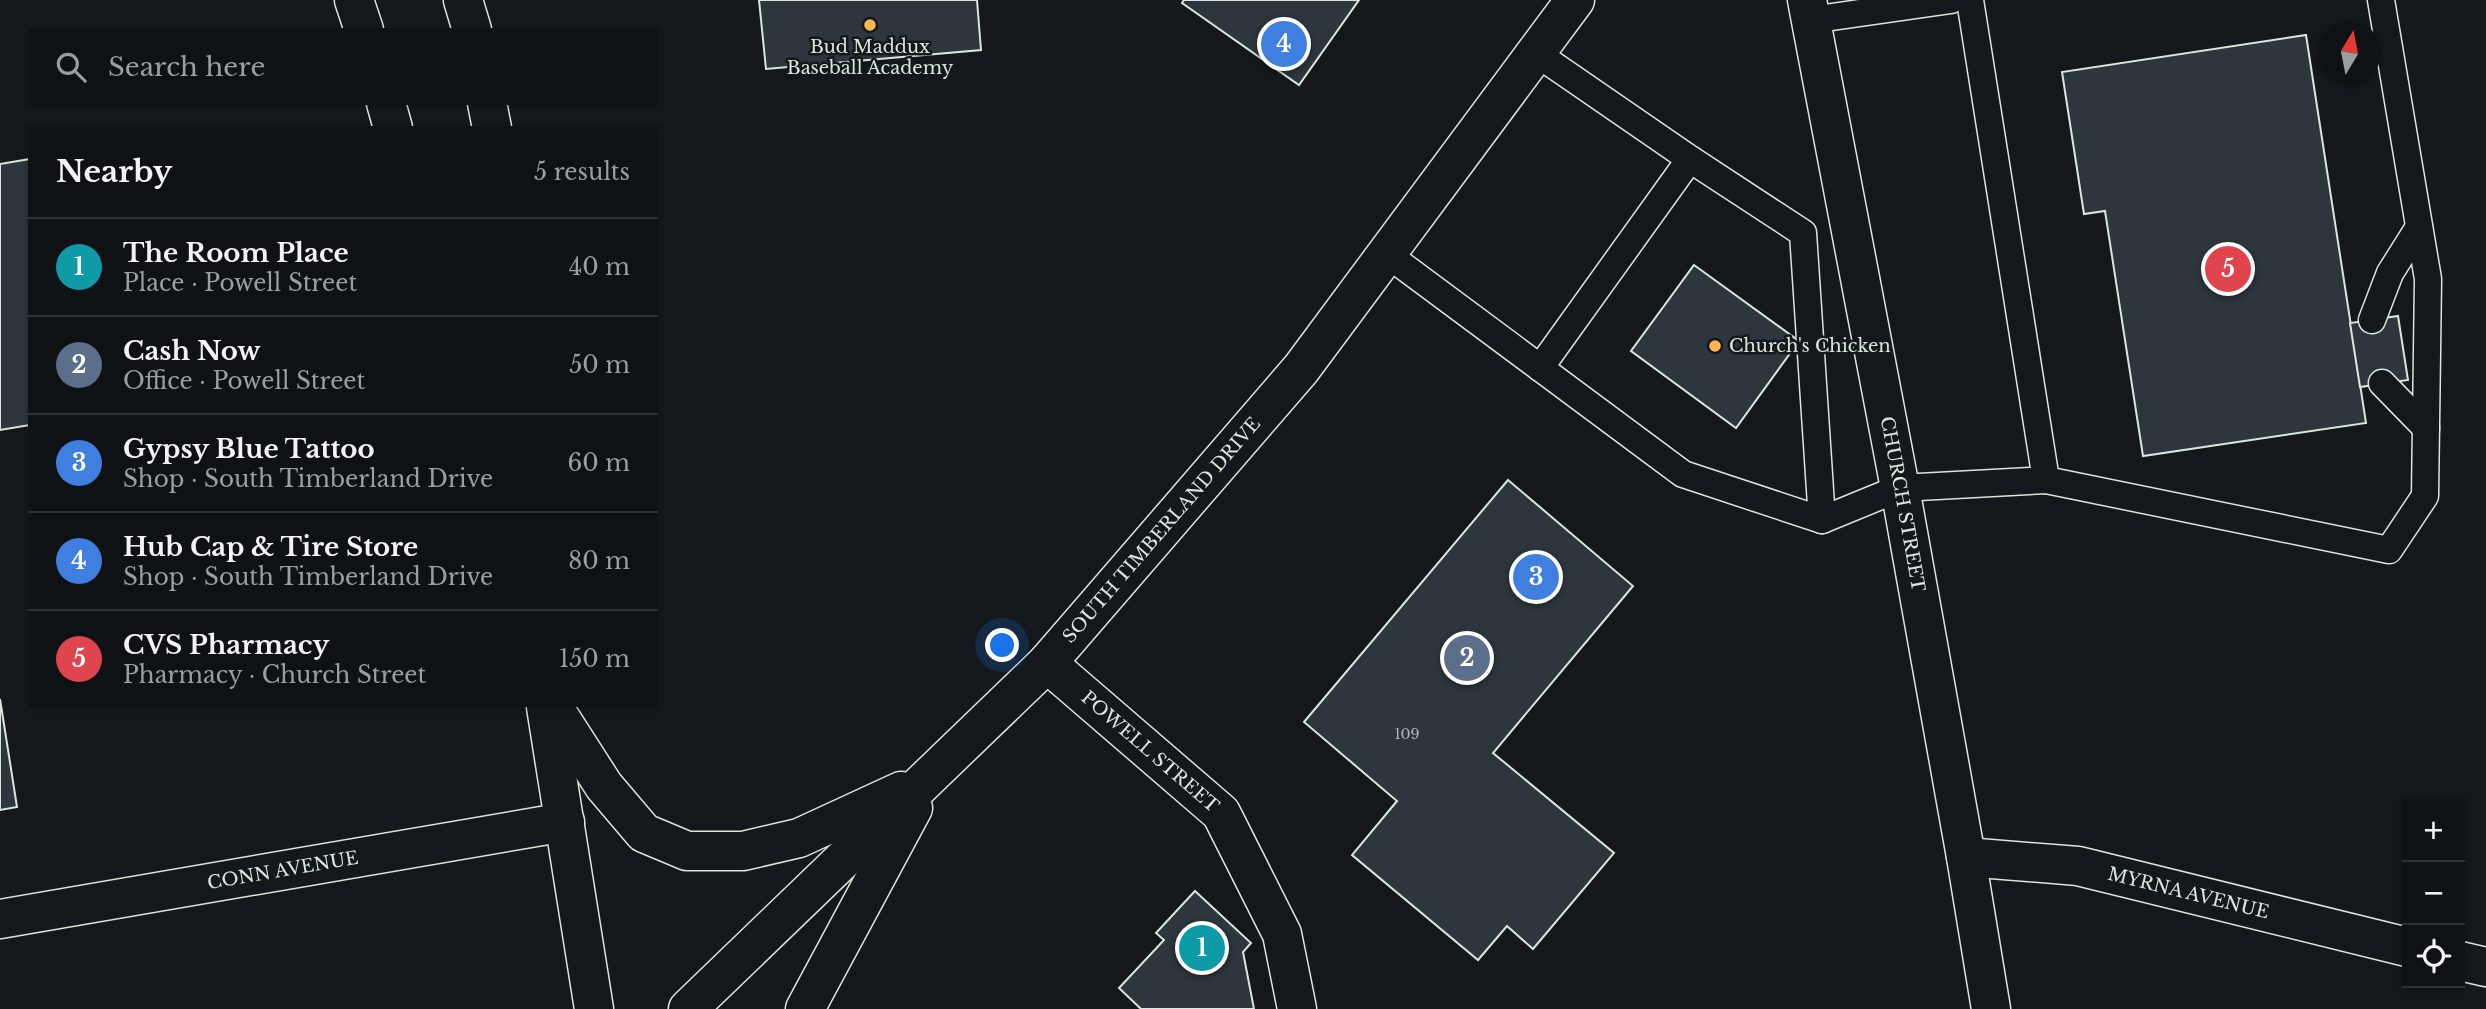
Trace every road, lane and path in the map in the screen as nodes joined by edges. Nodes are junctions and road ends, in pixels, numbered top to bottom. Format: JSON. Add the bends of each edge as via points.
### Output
{"nodes":[{"id":1,"x":354,"y":0,"type":"edge"},
{"id":2,"x":463,"y":0,"type":"edge"},
{"id":3,"x":1575,"y":0,"type":"edge"},
{"id":4,"x":1951,"y":0,"type":"edge"},
{"id":5,"x":1970,"y":0,"type":"edge"},
{"id":6,"x":2381,"y":0,"type":"edge"},
{"id":7,"x":1809,"y":10,"type":"edge"},
{"id":8,"x":363,"y":28,"type":"edge"},
{"id":9,"x":471,"y":28,"type":"edge"},
{"id":10,"x":1536,"y":53,"type":"junction"},
{"id":11,"x":387,"y":105,"type":"edge"},
{"id":12,"x":487,"y":105,"type":"edge"},
{"id":13,"x":392,"y":126,"type":"edge"},
{"id":14,"x":492,"y":126,"type":"edge"},
{"id":15,"x":1690,"y":159,"type":"junction"},
{"id":16,"x":2419,"y":227,"type":"junction"},
{"id":17,"x":1387,"y":254,"type":"junction"},
{"id":18,"x":2372,"y":320,"type":"dead end"},
{"id":19,"x":1540,"y":368,"type":"junction"},
{"id":20,"x":2382,"y":383,"type":"dead end"},
{"id":21,"x":2426,"y":428,"type":"junction"},
{"id":22,"x":2046,"y":480,"type":"junction"},
{"id":23,"x":1900,"y":488,"type":"junction"},
{"id":24,"x":1822,"y":520,"type":"junction"},
{"id":25,"x":1047,"y":663,"type":"junction"},
{"id":26,"x":545,"y":707,"type":"edge"},
{"id":27,"x":553,"y":707,"type":"edge"},
{"id":28,"x":928,"y":778,"type":"junction"},
{"id":29,"x":565,"y":822,"type":"junction"},
{"id":30,"x":1966,"y":857,"type":"junction"},
{"id":31,"x":0,"y":919,"type":"edge"},
{"id":32,"x":2402,"y":946,"type":"edge"},
{"id":33,"x":2465,"y":962,"type":"edge"},
{"id":34,"x":2486,"y":967,"type":"edge"},
{"id":35,"x":594,"y":1009,"type":"edge"},
{"id":36,"x":688,"y":1009,"type":"edge"},
{"id":37,"x":805,"y":1009,"type":"edge"},
{"id":38,"x":1297,"y":1009,"type":"edge"},
{"id":39,"x":1991,"y":1009,"type":"edge"}],
"edges":[{"from":1,"to":8,"type":"main road"},
{"from":2,"to":9,"type":"main road"},
{"from":3,"to":10,"type":"main road","name":"SOUTH TIMBERLAND DRIVE"},
{"from":4,"to":7,"type":"lane"},
{"from":5,"to":22,"type":"lane"},
{"from":6,"to":16,"type":"lane"},
{"from":7,"to":23,"type":"main road","name":"CHURCH STREET"},
{"from":10,"to":15,"type":"lane"},
{"from":10,"to":17,"type":"main road","name":"SOUTH TIMBERLAND DRIVE"},
{"from":11,"to":13,"type":"main road"},
{"from":12,"to":14,"type":"main road"},
{"from":15,"to":19,"type":"lane"},
{"from":15,"to":24,"type":"lane","via":[[1803,233]]},
{"from":16,"to":18,"type":"lane","via":[[2390,273]]},
{"from":16,"to":21,"type":"lane","via":[[2428,279]]},
{"from":17,"to":19,"type":"lane"},
{"from":17,"to":25,"type":"main road","name":"SOUTH TIMBERLAND DRIVE","via":[[1301,369]]},
{"from":19,"to":24,"type":"lane","via":[[1683,474]]},
{"from":20,"to":21,"type":"lane"},
{"from":21,"to":22,"type":"lane","via":[[2425,496],[2389,550]]},
{"from":22,"to":23,"type":"lane"},
{"from":23,"to":24,"type":"lane"},
{"from":23,"to":30,"type":"main road","name":"CHURCH STREET"},
{"from":25,"to":28,"type":"main road","name":"SOUTH TIMBERLAND DRIVE"},
{"from":25,"to":38,"type":"main road","name":"POWELL STREET","via":[[1221,813],[1282,934]]},
{"from":26,"to":29,"type":"main road"},
{"from":27,"to":28,"type":"main road","via":[[604,786],[645,834],[687,851],[743,851],[799,838]]},
{"from":28,"to":36,"type":"main road","name":"SOUTH TIMBERLAND DRIVE"},
{"from":28,"to":37,"type":"main road"},
{"from":29,"to":31,"type":"main road","name":"CONN AVENUE"},
{"from":29,"to":35,"type":"main road"},
{"from":30,"to":32,"type":"main road","name":"MYRNA AVENUE","via":[[2078,866]]},
{"from":30,"to":39,"type":"main road","name":"CHURCH STREET"},
{"from":33,"to":34,"type":"main road"}]}
